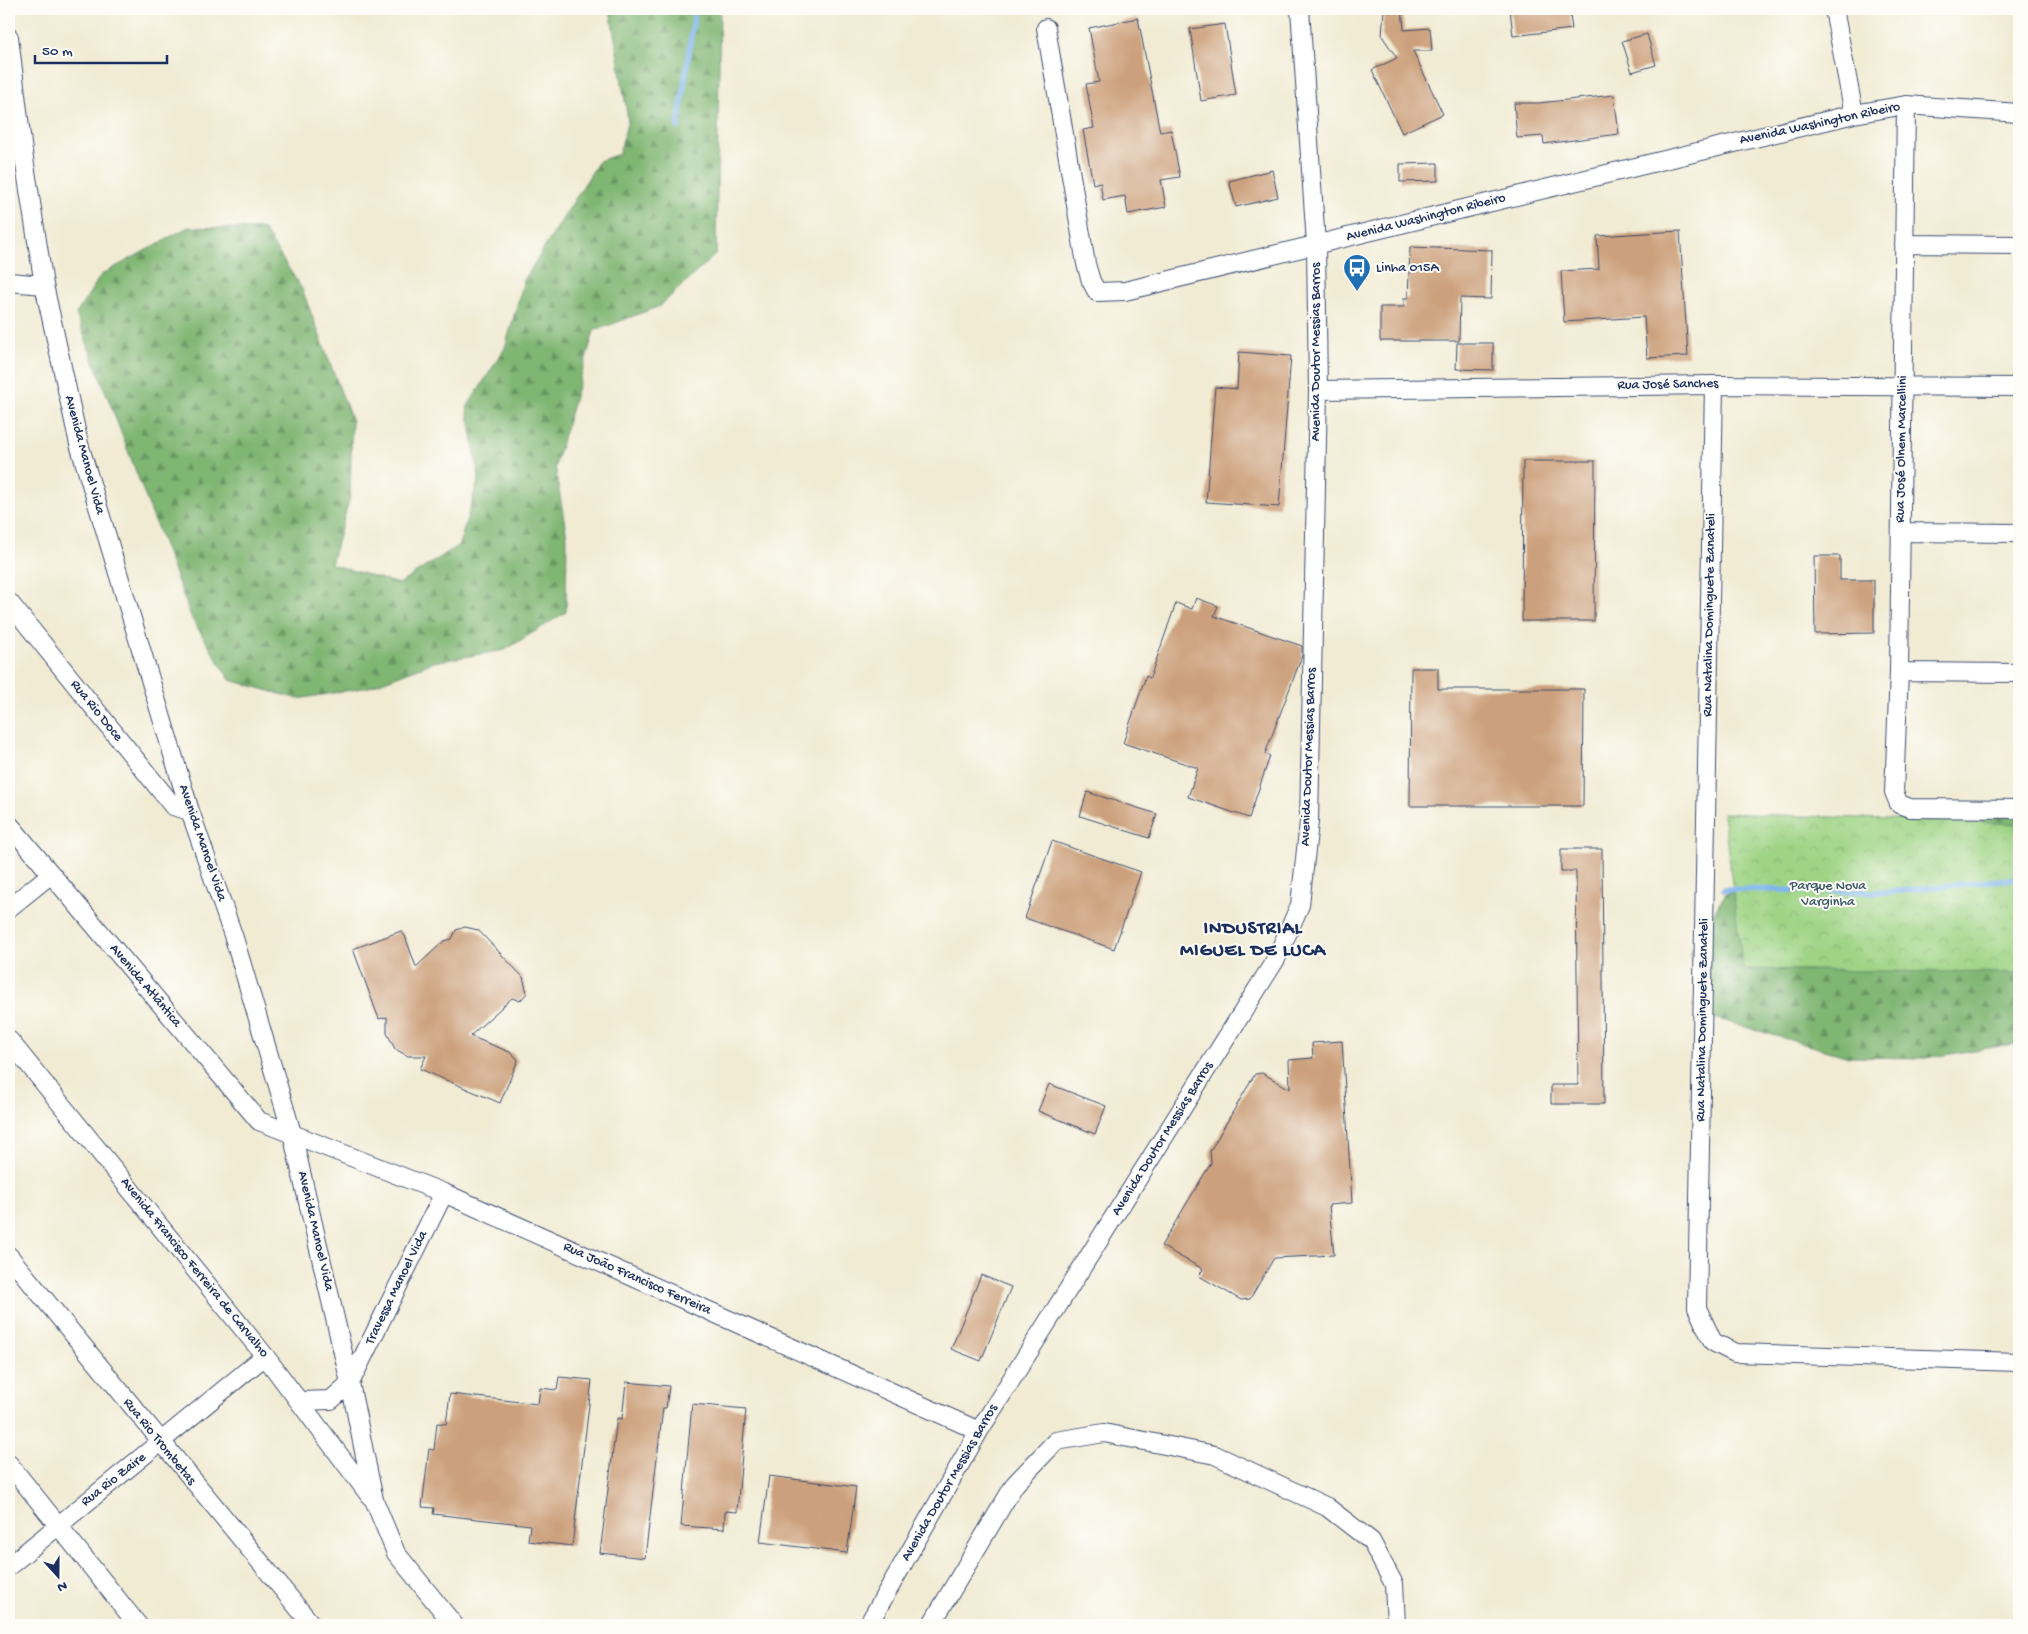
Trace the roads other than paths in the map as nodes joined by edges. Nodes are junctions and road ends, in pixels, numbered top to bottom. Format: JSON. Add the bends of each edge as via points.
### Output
{"nodes":[{"id":1,"x":1300,"y":9,"type":"edge"},
{"id":2,"x":1834,"y":9,"type":"edge"},
{"id":3,"x":1046,"y":28,"type":"dead end"},
{"id":4,"x":9,"y":37,"type":"edge"},
{"id":5,"x":1906,"y":105,"type":"junction"},
{"id":6,"x":2019,"y":113,"type":"edge"},
{"id":7,"x":1854,"y":114,"type":"junction"},
{"id":8,"x":16,"y":152,"type":"edge"},
{"id":9,"x":1316,"y":244,"type":"junction"},
{"id":10,"x":1904,"y":244,"type":"junction"},
{"id":11,"x":2019,"y":245,"type":"edge"},
{"id":12,"x":9,"y":282,"type":"edge"},
{"id":13,"x":44,"y":285,"type":"junction"},
{"id":14,"x":1714,"y":385,"type":"junction"},
{"id":15,"x":1903,"y":386,"type":"junction"},
{"id":16,"x":2019,"y":387,"type":"edge"},
{"id":17,"x":1318,"y":390,"type":"junction"},
{"id":18,"x":1901,"y":532,"type":"junction"},
{"id":19,"x":2019,"y":533,"type":"edge"},
{"id":20,"x":9,"y":602,"type":"edge"},
{"id":21,"x":1899,"y":672,"type":"junction"},
{"id":22,"x":2019,"y":673,"type":"edge"},
{"id":23,"x":2019,"y":809,"type":"edge"},
{"id":24,"x":190,"y":811,"type":"junction"},
{"id":25,"x":9,"y":824,"type":"edge"},
{"id":26,"x":50,"y":875,"type":"junction"},
{"id":27,"x":9,"y":908,"type":"edge"},
{"id":28,"x":9,"y":1040,"type":"edge"},
{"id":29,"x":292,"y":1133,"type":"junction"},
{"id":30,"x":444,"y":1193,"type":"junction"},
{"id":31,"x":9,"y":1256,"type":"edge"},
{"id":32,"x":266,"y":1356,"type":"junction"},
{"id":33,"x":2019,"y":1362,"type":"edge"},
{"id":34,"x":350,"y":1382,"type":"junction"},
{"id":35,"x":299,"y":1401,"type":"junction"},
{"id":36,"x":979,"y":1431,"type":"junction"},
{"id":37,"x":160,"y":1444,"type":"junction"},
{"id":38,"x":9,"y":1464,"type":"edge"},
{"id":39,"x":374,"y":1500,"type":"junction"},
{"id":40,"x":58,"y":1524,"type":"junction"},
{"id":41,"x":9,"y":1566,"type":"edge"},
{"id":42,"x":138,"y":1625,"type":"edge"},
{"id":43,"x":312,"y":1625,"type":"edge"},
{"id":44,"x":454,"y":1625,"type":"edge"},
{"id":45,"x":868,"y":1625,"type":"edge"},
{"id":46,"x":930,"y":1625,"type":"edge"},
{"id":47,"x":1396,"y":1625,"type":"edge"}],
"edges":[{"from":1,"to":9,"type":"street","name":"Avenida Doutor Messias Barros"},
{"from":2,"to":7,"type":"street"},
{"from":3,"to":9,"type":"street","name":"Avenida Washington Ribeiro","via":[[1086,264],[1097,292],[1125,291]]},
{"from":4,"to":8,"type":"street","name":"Avenida Manoel Vida"},
{"from":5,"to":6,"type":"street","name":"Avenida Washington Ribeiro"},
{"from":5,"to":7,"type":"street","name":"Avenida Washington Ribeiro"},
{"from":5,"to":10,"type":"street","name":"Rua José Olnem Marcellini"},
{"from":7,"to":9,"type":"street","name":"Avenida Washington Ribeiro"},
{"from":8,"to":13,"type":"street","name":"Avenida Manoel Vida"},
{"from":9,"to":17,"type":"street","name":"Avenida Doutor Messias Barros"},
{"from":10,"to":11,"type":"street"},
{"from":10,"to":15,"type":"street","name":"Rua José Olnem Marcellini"},
{"from":12,"to":13,"type":"street"},
{"from":13,"to":24,"type":"street","name":"Avenida Manoel Vida","via":[[79,444]]},
{"from":14,"to":15,"type":"street","name":"Rua José Sanches"},
{"from":14,"to":17,"type":"street","name":"Rua José Sanches"},
{"from":14,"to":33,"type":"street","name":"Rua Natalina Dominguete Zanateli","via":[[1697,1308],[1713,1342],[1735,1353]]},
{"from":15,"to":16,"type":"street","name":"Rua José Sanches"},
{"from":15,"to":18,"type":"street","name":"Rua José Olnem Marcellini"},
{"from":17,"to":36,"type":"street","name":"Avenida Doutor Messias Barros","via":[[1309,822],[1300,905],[1276,959]]},
{"from":18,"to":19,"type":"street"},
{"from":18,"to":21,"type":"street","name":"Rua José Olnem Marcellini"},
{"from":20,"to":24,"type":"street","name":"Rua Rio Doce","via":[[173,806]]},
{"from":21,"to":22,"type":"street"},
{"from":21,"to":23,"type":"street","name":"Rua José Olnem Marcellini","via":[[1894,792],[1899,804],[1910,808]]},
{"from":24,"to":29,"type":"street","name":"Avenida Manoel Vida","via":[[234,938]]},
{"from":25,"to":26,"type":"street","name":"Avenida Atlântica"},
{"from":26,"to":27,"type":"street"},
{"from":26,"to":29,"type":"street","name":"Avenida Atlântica","via":[[259,1121]]},
{"from":28,"to":32,"type":"street","name":"Avenida Francisco Ferreira de Carvalho"},
{"from":29,"to":30,"type":"street","name":"Rua João Francisco Ferreira"},
{"from":29,"to":34,"type":"street","name":"Avenida Manoel Vida"},
{"from":30,"to":34,"type":"street","name":"Travessa Manoel Vida"},
{"from":30,"to":36,"type":"street","name":"Rua João Francisco Ferreira"},
{"from":31,"to":37,"type":"street","name":"Rua Rio Trombetas"},
{"from":32,"to":35,"type":"street","name":"Avenida Francisco Ferreira de Carvalho"},
{"from":32,"to":37,"type":"street","name":"Rua Rio Zaire"},
{"from":34,"to":35,"type":"street","via":[[331,1400]]},
{"from":34,"to":39,"type":"street","name":"Avenida Manoel Vida"},
{"from":35,"to":39,"type":"street","name":"Avenida Francisco Ferreira de Carvalho"},
{"from":36,"to":45,"type":"street","name":"Avenida Doutor Messias Barros"},
{"from":37,"to":40,"type":"street","name":"Rua Rio Zaire"},
{"from":37,"to":43,"type":"street","name":"Rua Rio Trombetas"},
{"from":38,"to":40,"type":"street"},
{"from":39,"to":44,"type":"street","name":"Avenida Manoel Vida","via":[[396,1553]]},
{"from":40,"to":41,"type":"street","name":"Rua Rio Zaire"},
{"from":40,"to":42,"type":"street"},
{"from":46,"to":47,"type":"street","via":[[1015,1484],[1056,1441],[1104,1433],[1215,1455],[1327,1507],[1372,1541],[1394,1584]]}]}
